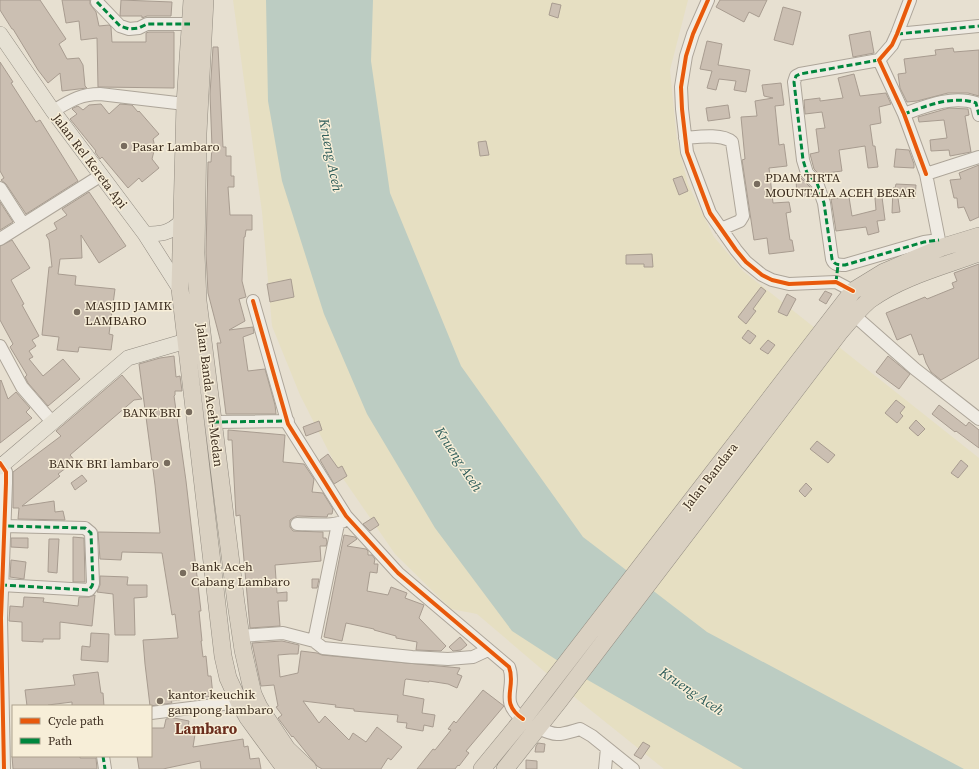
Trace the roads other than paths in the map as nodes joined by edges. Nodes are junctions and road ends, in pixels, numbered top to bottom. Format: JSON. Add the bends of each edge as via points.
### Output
{"nodes":[{"id":1,"x":708,"y":0,"type":"edge"},
{"id":2,"x":910,"y":0,"type":"edge"},
{"id":3,"x":97,"y":2,"type":"dead end"},
{"id":4,"x":196,"y":10,"type":"edge"},
{"id":5,"x":979,"y":26,"type":"edge"},
{"id":6,"x":0,"y":34,"type":"edge"},
{"id":7,"x":897,"y":34,"type":"junction"},
{"id":8,"x":879,"y":60,"type":"junction"},
{"id":9,"x":184,"y":104,"type":"junction"},
{"id":10,"x":52,"y":111,"type":"junction"},
{"id":11,"x":904,"y":114,"type":"junction"},
{"id":12,"x":979,"y":114,"type":"edge"},
{"id":13,"x":685,"y":138,"type":"junction"},
{"id":14,"x":979,"y":157,"type":"edge"},
{"id":15,"x":926,"y":174,"type":"junction"},
{"id":16,"x":100,"y":176,"type":"junction"},
{"id":17,"x":0,"y":188,"type":"edge"},
{"id":18,"x":181,"y":222,"type":"junction"},
{"id":19,"x":23,"y":224,"type":"junction"},
{"id":20,"x":721,"y":229,"type":"junction"},
{"id":21,"x":145,"y":234,"type":"junction"},
{"id":22,"x":979,"y":236,"type":"edge"},
{"id":23,"x":0,"y":239,"type":"edge"},
{"id":24,"x":941,"y":244,"type":"junction"},
{"id":25,"x":979,"y":253,"type":"edge"},
{"id":26,"x":838,"y":265,"type":"junction"},
{"id":27,"x":836,"y":282,"type":"junction"},
{"id":28,"x":180,"y":289,"type":"junction"},
{"id":29,"x":853,"y":291,"type":"junction"},
{"id":30,"x":253,"y":301,"type":"dead end"},
{"id":31,"x":855,"y":316,"type":"junction"},
{"id":32,"x":835,"y":326,"type":"junction"},
{"id":33,"x":186,"y":341,"type":"junction"},
{"id":34,"x":0,"y":346,"type":"edge"},
{"id":35,"x":979,"y":419,"type":"edge"},
{"id":36,"x":288,"y":421,"type":"junction"},
{"id":37,"x":52,"y":422,"type":"junction"},
{"id":38,"x":213,"y":422,"type":"junction"},
{"id":39,"x":1,"y":465,"type":"edge"},
{"id":40,"x":342,"y":520,"type":"junction"},
{"id":41,"x":297,"y":524,"type":"dead end"},
{"id":42,"x":4,"y":526,"type":"junction"},
{"id":43,"x":1,"y":585,"type":"junction"},
{"id":44,"x":240,"y":636,"type":"junction"},
{"id":45,"x":314,"y":641,"type":"junction"},
{"id":46,"x":488,"y":650,"type":"junction"},
{"id":47,"x":239,"y":702,"type":"junction"},
{"id":48,"x":152,"y":713,"type":"edge"},
{"id":49,"x":523,"y":719,"type":"junction"},
{"id":50,"x":538,"y":728,"type":"junction"},
{"id":51,"x":9,"y":730,"type":"edge"},
{"id":52,"x":607,"y":748,"type":"junction"},
{"id":53,"x":104,"y":757,"type":"edge"},
{"id":54,"x":4,"y":769,"type":"edge"},
{"id":55,"x":105,"y":769,"type":"edge"},
{"id":56,"x":288,"y":769,"type":"edge"},
{"id":57,"x":308,"y":769,"type":"edge"},
{"id":58,"x":482,"y":769,"type":"edge"},
{"id":59,"x":505,"y":769,"type":"edge"},
{"id":60,"x":605,"y":769,"type":"edge"},
{"id":61,"x":633,"y":769,"type":"edge"}],
"edges":[{"from":1,"to":13,"type":"street","via":[[686,56],[681,87]]},
{"from":2,"to":7,"type":"street"},
{"from":3,"to":4,"type":"street","via":[[120,26],[129,29]]},
{"from":4,"to":9,"type":"highway","name":"Jalan Banda Aceh-Medan"},
{"from":4,"to":38,"type":"highway","name":"Jalan Banda Aceh-Medan","via":[[196,253],[198,301]]},
{"from":5,"to":7,"type":"street"},
{"from":6,"to":10,"type":"main road","name":"Jalan Rel Kereta Api"},
{"from":7,"to":8,"type":"street","via":[[892,45]]},
{"from":8,"to":11,"type":"street"},
{"from":8,"to":26,"type":"street","via":[[800,74],[794,82],[803,160],[807,172],[817,183],[824,203],[832,259]]},
{"from":9,"to":10,"type":"street","via":[[88,94]]},
{"from":9,"to":18,"type":"highway","name":"Jalan Banda Aceh-Medan"},
{"from":10,"to":16,"type":"main road","name":"Jalan Rel Kereta Api"},
{"from":11,"to":12,"type":"street","via":[[947,101],[976,103]]},
{"from":11,"to":15,"type":"street"},
{"from":13,"to":20,"type":"street","via":[[689,158],[710,213]]},
{"from":13,"to":20,"type":"street","via":[[718,136],[732,142],[743,216]]},
{"from":14,"to":15,"type":"street"},
{"from":15,"to":24,"type":"street"},
{"from":16,"to":19,"type":"street"},
{"from":16,"to":21,"type":"main road","name":"Jalan Rel Kereta Api"},
{"from":17,"to":19,"type":"street"},
{"from":18,"to":21,"type":"main road","via":[[168,232]]},
{"from":18,"to":28,"type":"highway","name":"Jalan Banda Aceh-Medan"},
{"from":19,"to":23,"type":"street"},
{"from":20,"to":27,"type":"street","via":[[746,262],[772,280],[789,284]]},
{"from":21,"to":28,"type":"main road","name":"Jalan Rel Kereta Api"},
{"from":22,"to":24,"type":"highway","name":"Jalan Bandara"},
{"from":24,"to":26,"type":"street","via":[[924,242]]},
{"from":24,"to":29,"type":"highway","name":"Jalan Bandara","via":[[884,272]]},
{"from":25,"to":31,"type":"highway","name":"Jalan Bandara","via":[[891,287],[870,300]]},
{"from":26,"to":27,"type":"street"},
{"from":27,"to":29,"type":"street"},
{"from":28,"to":33,"type":"highway","name":"Jalan Banda Aceh-Medan"},
{"from":29,"to":32,"type":"highway","name":"Jalan Bandara"},
{"from":30,"to":36,"type":"street"},
{"from":31,"to":32,"type":"highway","name":"Jalan Bandara"},
{"from":31,"to":35,"type":"street","via":[[915,369]]},
{"from":32,"to":49,"type":"highway","name":"Jalan Bandara"},
{"from":32,"to":50,"type":"highway","name":"Jalan Bandara"},
{"from":33,"to":37,"type":"main road","via":[[128,358]]},
{"from":33,"to":47,"type":"highway","name":"Jalan Banda Aceh-Medan","via":[[223,656],[228,678]]},
{"from":34,"to":37,"type":"street","via":[[22,387]]},
{"from":36,"to":38,"type":"street"},
{"from":36,"to":40,"type":"street"},
{"from":37,"to":39,"type":"main road"},
{"from":38,"to":44,"type":"highway","name":"Jalan Banda Aceh-Medan"},
{"from":39,"to":42,"type":"street","via":[[6,472]]},
{"from":40,"to":41,"type":"street"},
{"from":40,"to":45,"type":"street"},
{"from":40,"to":46,"type":"street","via":[[398,574]]},
{"from":42,"to":43,"type":"street"},
{"from":42,"to":43,"type":"street","via":[[85,528],[91,533],[93,583],[89,590]]},
{"from":43,"to":51,"type":"street"},
{"from":44,"to":45,"type":"street","via":[[283,633]]},
{"from":44,"to":57,"type":"highway","name":"Jalan Banda Aceh-Medan","via":[[253,694],[259,707],[287,749]]},
{"from":45,"to":46,"type":"street","via":[[322,648],[448,659],[473,657]]},
{"from":46,"to":49,"type":"street","via":[[508,667],[512,675],[509,701],[516,714]]},
{"from":47,"to":48,"type":"street"},
{"from":47,"to":56,"type":"highway","name":"Jalan Banda Aceh-Medan","via":[[248,718]]},
{"from":49,"to":58,"type":"highway","name":"Jalan Bandara"},
{"from":50,"to":52,"type":"street","via":[[562,735],[580,729]]},
{"from":50,"to":59,"type":"highway","name":"Jalan Bandara"},
{"from":51,"to":54,"type":"street"},
{"from":52,"to":60,"type":"street"},
{"from":52,"to":61,"type":"street"},
{"from":53,"to":55,"type":"street"}]}
